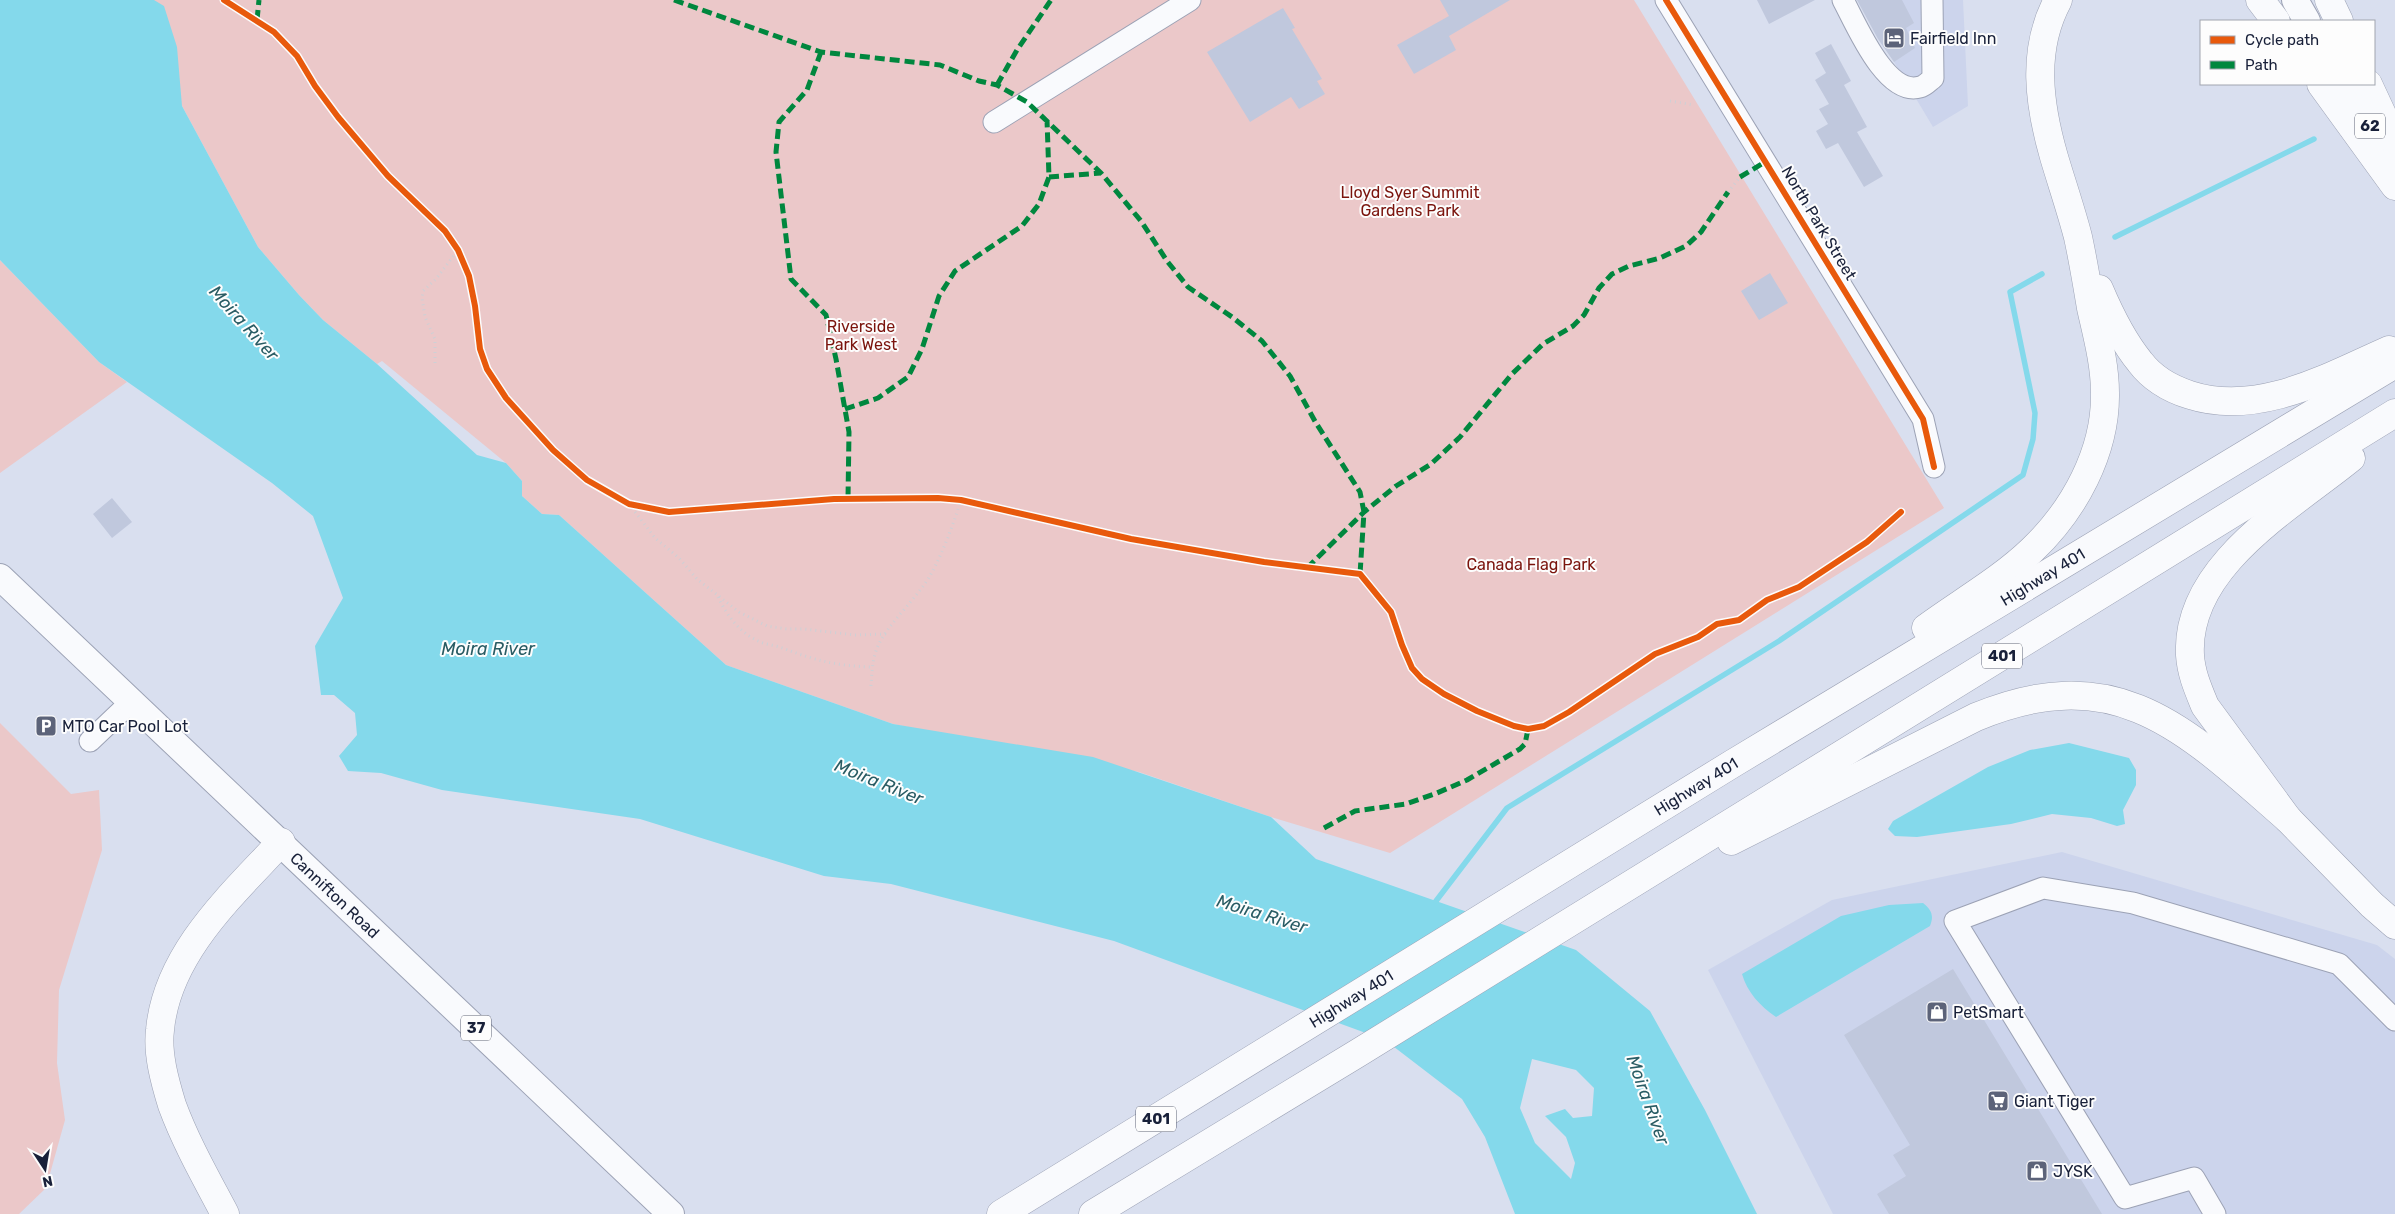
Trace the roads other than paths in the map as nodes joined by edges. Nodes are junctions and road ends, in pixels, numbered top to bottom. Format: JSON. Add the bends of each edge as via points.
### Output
{"nodes":[{"id":1,"x":1190,"y":0,"type":"edge"},
{"id":2,"x":1666,"y":0,"type":"edge"},
{"id":3,"x":1843,"y":0,"type":"edge"},
{"id":4,"x":1932,"y":0,"type":"edge"},
{"id":5,"x":2058,"y":0,"type":"edge"},
{"id":6,"x":2260,"y":0,"type":"edge"},
{"id":7,"x":2295,"y":0,"type":"edge"},
{"id":8,"x":2329,"y":0,"type":"edge"},
{"id":9,"x":2275,"y":20,"type":"edge"},
{"id":10,"x":2306,"y":20,"type":"edge"},
{"id":11,"x":2339,"y":20,"type":"edge"},
{"id":12,"x":2322,"y":85,"type":"edge"},
{"id":13,"x":2346,"y":85,"type":"edge"},
{"id":14,"x":2368,"y":85,"type":"edge"},
{"id":15,"x":994,"y":122,"type":"dead end"},
{"id":16,"x":2395,"y":142,"type":"edge"},
{"id":17,"x":2395,"y":168,"type":"edge"},
{"id":18,"x":2395,"y":186,"type":"edge"},
{"id":19,"x":2078,"y":237,"type":"junction"},
{"id":20,"x":2395,"y":347,"type":"edge"},
{"id":21,"x":2395,"y":364,"type":"edge"},
{"id":22,"x":2395,"y":413,"type":"edge"},
{"id":23,"x":2395,"y":422,"type":"edge"},
{"id":24,"x":1934,"y":467,"type":"dead end"},
{"id":25,"x":0,"y":576,"type":"edge"},
{"id":26,"x":131,"y":702,"type":"junction"},
{"id":27,"x":90,"y":741,"type":"dead end"},
{"id":28,"x":1732,"y":764,"type":"junction"},
{"id":29,"x":2288,"y":819,"type":"junction"},
{"id":30,"x":281,"y":842,"type":"junction"},
{"id":31,"x":1599,"y":904,"type":"junction"},
{"id":32,"x":2395,"y":925,"type":"edge"},
{"id":33,"x":2395,"y":1020,"type":"edge"},
{"id":34,"x":225,"y":1214,"type":"edge"},
{"id":35,"x":671,"y":1214,"type":"edge"},
{"id":36,"x":1001,"y":1214,"type":"edge"},
{"id":37,"x":1093,"y":1214,"type":"edge"},
{"id":38,"x":2215,"y":1214,"type":"edge"}],
"edges":[{"from":1,"to":15,"type":"street"},
{"from":2,"to":24,"type":"street","name":"North Park Street","via":[[1923,420]]},
{"from":3,"to":4,"type":"street","via":[[1881,68],[1896,82],[1912,88],[1922,87],[1932,78]]},
{"from":5,"to":19,"type":"highway","via":[[2044,36],[2040,80],[2050,142]]},
{"from":6,"to":9,"type":"highway"},
{"from":7,"to":10,"type":"main road"},
{"from":8,"to":11,"type":"highway"},
{"from":12,"to":18,"type":"highway"},
{"from":13,"to":17,"type":"main road","number":"62"},
{"from":14,"to":16,"type":"highway"},
{"from":19,"to":20,"type":"highway","via":[[2112,321],[2140,363],[2178,391],[2205,400],[2252,401],[2324,379]]},
{"from":19,"to":28,"type":"highway","via":[[2106,394],[2098,444],[2072,501],[2056,524],[2024,557]]},
{"from":21,"to":28,"type":"highway","name":"Highway 401","number":"401"},
{"from":22,"to":31,"type":"highway","number":"401"},
{"from":23,"to":29,"type":"highway","via":[[2242,545],[2207,589],[2194,622],[2190,655],[2205,706]]},
{"from":25,"to":26,"type":"main road","name":"Cannifton Road"},
{"from":26,"to":27,"type":"street"},
{"from":26,"to":30,"type":"main road","name":"Cannifton Road"},
{"from":28,"to":36,"type":"highway","name":"Highway 401","number":"401"},
{"from":29,"to":31,"type":"highway","via":[[2221,761],[2148,712],[2092,696],[2055,696],[2014,703],[1976,716],[1772,821]]},
{"from":29,"to":32,"type":"highway"},
{"from":30,"to":34,"type":"highway","via":[[197,937],[171,986],[160,1031],[165,1081],[172,1104]]},
{"from":30,"to":35,"type":"main road","name":"Cannifton Road","number":"37"},
{"from":31,"to":37,"type":"highway","number":"401"},
{"from":33,"to":38,"type":"street","via":[[2339,964],[2133,903],[2044,888],[1955,921],[2125,1198],[2194,1178]]}]}
